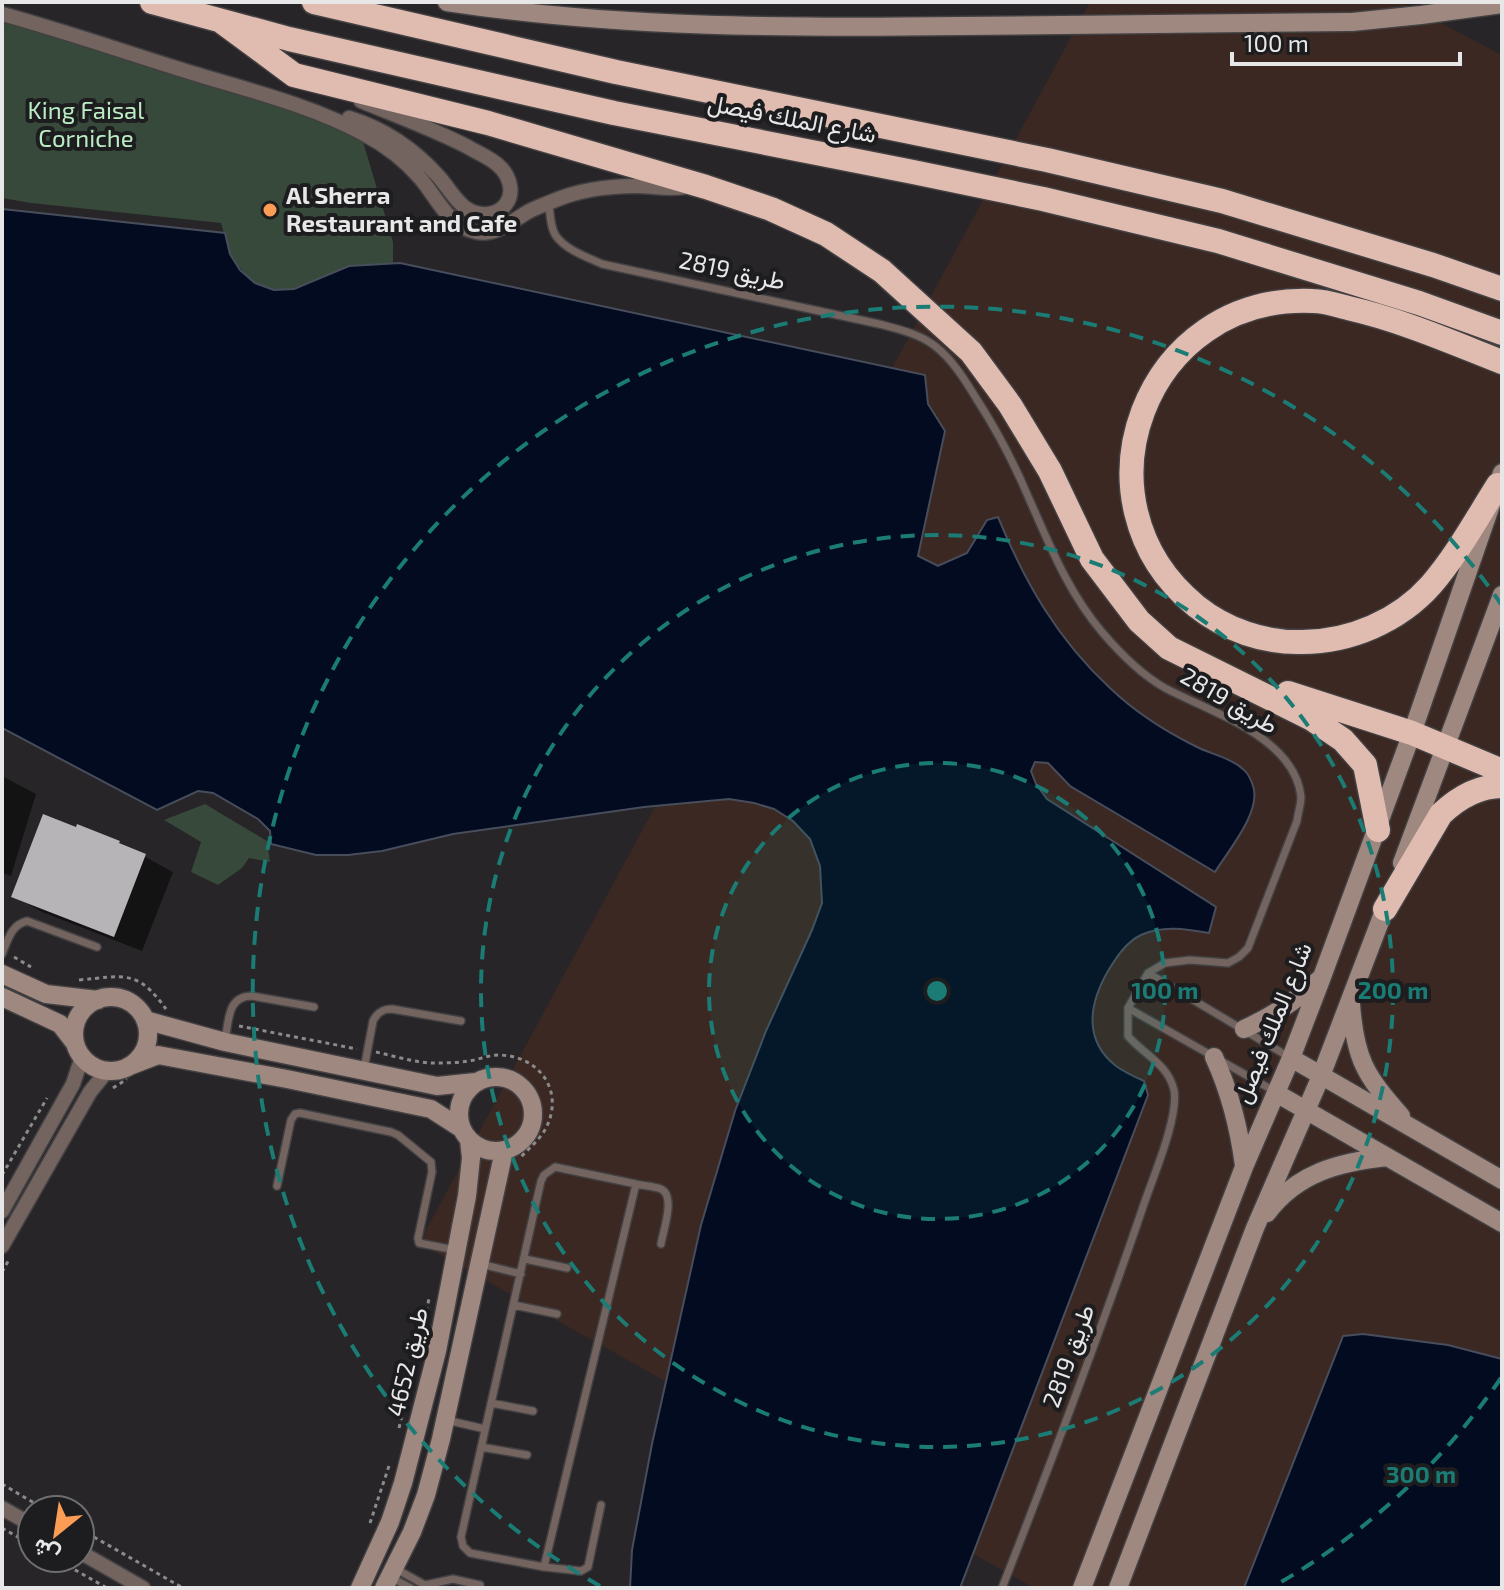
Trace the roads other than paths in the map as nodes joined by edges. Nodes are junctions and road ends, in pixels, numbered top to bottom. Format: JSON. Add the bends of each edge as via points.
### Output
{"nodes":[{"id":1,"x":152,"y":2,"type":"edge"},
{"id":2,"x":314,"y":2,"type":"edge"},
{"id":3,"x":447,"y":2,"type":"edge"},
{"id":4,"x":486,"y":2,"type":"edge"},
{"id":5,"x":1442,"y":2,"type":"edge"},
{"id":6,"x":1502,"y":4,"type":"edge"},
{"id":7,"x":516,"y":13,"type":"junction"},
{"id":8,"x":2,"y":14,"type":"edge"},
{"id":9,"x":1421,"y":15,"type":"junction"},
{"id":10,"x":221,"y":21,"type":"junction"},
{"id":11,"x":294,"y":75,"type":"junction"},
{"id":12,"x":317,"y":111,"type":"junction"},
{"id":13,"x":700,"y":185,"type":"junction"},
{"id":14,"x":549,"y":203,"type":"junction"},
{"id":15,"x":1502,"y":289,"type":"edge"},
{"id":16,"x":1502,"y":333,"type":"edge"},
{"id":17,"x":1502,"y":362,"type":"edge"},
{"id":18,"x":1500,"y":479,"type":"edge"},
{"id":19,"x":1502,"y":595,"type":"edge"},
{"id":20,"x":1210,"y":668,"type":"junction"},
{"id":21,"x":1412,"y":733,"type":"junction"},
{"id":22,"x":1446,"y":748,"type":"junction"},
{"id":23,"x":1502,"y":771,"type":"edge"},
{"id":24,"x":1502,"y":786,"type":"edge"},
{"id":25,"x":1378,"y":830,"type":"junction"},
{"id":26,"x":1385,"y":909,"type":"junction"},
{"id":27,"x":97,"y":947,"type":"dead end"},
{"id":28,"x":3,"y":953,"type":"edge"},
{"id":29,"x":1148,"y":973,"type":"junction"},
{"id":30,"x":2,"y":974,"type":"edge"},
{"id":31,"x":1322,"y":977,"type":"junction"},
{"id":32,"x":2,"y":997,"type":"edge"},
{"id":33,"x":1351,"y":999,"type":"junction"},
{"id":34,"x":98,"y":1000,"type":"junction"},
{"id":35,"x":314,"y":1007,"type":"dead end"},
{"id":36,"x":1128,"y":1008,"type":"junction"},
{"id":37,"x":145,"y":1020,"type":"junction"},
{"id":38,"x":461,"y":1021,"type":"dead end"},
{"id":39,"x":1244,"y":1029,"type":"junction"},
{"id":40,"x":225,"y":1042,"type":"junction"},
{"id":41,"x":78,"y":1050,"type":"junction"},
{"id":42,"x":1214,"y":1057,"type":"junction"},
{"id":43,"x":1291,"y":1058,"type":"junction"},
{"id":44,"x":136,"y":1070,"type":"junction"},
{"id":45,"x":107,"y":1071,"type":"junction"},
{"id":46,"x":364,"y":1071,"type":"junction"},
{"id":47,"x":1321,"y":1076,"type":"junction"},
{"id":48,"x":476,"y":1082,"type":"junction"},
{"id":49,"x":1276,"y":1093,"type":"junction"},
{"id":50,"x":1306,"y":1110,"type":"junction"},
{"id":51,"x":1414,"y":1130,"type":"junction"},
{"id":52,"x":465,"y":1134,"type":"junction"},
{"id":53,"x":504,"y":1151,"type":"junction"},
{"id":54,"x":1387,"y":1157,"type":"junction"},
{"id":55,"x":1244,"y":1167,"type":"junction"},
{"id":56,"x":1502,"y":1180,"type":"edge"},
{"id":57,"x":636,"y":1184,"type":"junction"},
{"id":58,"x":277,"y":1186,"type":"dead end"},
{"id":59,"x":2,"y":1211,"type":"edge"},
{"id":60,"x":1502,"y":1223,"type":"edge"},
{"id":61,"x":1255,"y":1228,"type":"junction"},
{"id":62,"x":661,"y":1244,"type":"dead end"},
{"id":63,"x":9,"y":1246,"type":"edge"},
{"id":64,"x":456,"y":1250,"type":"junction"},
{"id":65,"x":525,"y":1259,"type":"junction"},
{"id":66,"x":479,"y":1264,"type":"junction"},
{"id":67,"x":567,"y":1268,"type":"dead end"},
{"id":68,"x":521,"y":1274,"type":"junction"},
{"id":69,"x":514,"y":1305,"type":"junction"},
{"id":70,"x":557,"y":1314,"type":"dead end"},
{"id":71,"x":491,"y":1403,"type":"junction"},
{"id":72,"x":533,"y":1411,"type":"dead end"},
{"id":73,"x":446,"y":1420,"type":"junction"},
{"id":74,"x":485,"y":1429,"type":"junction"},
{"id":75,"x":481,"y":1447,"type":"junction"},
{"id":76,"x":527,"y":1455,"type":"dead end"},
{"id":77,"x":601,"y":1505,"type":"dead end"},
{"id":78,"x":96,"y":1561,"type":"edge"},
{"id":79,"x":544,"y":1567,"type":"junction"},
{"id":80,"x":390,"y":1578,"type":"edge"},
{"id":81,"x":480,"y":1585,"type":"dead end"},
{"id":82,"x":425,"y":1586,"type":"edge"},
{"id":83,"x":143,"y":1588,"type":"edge"},
{"id":84,"x":360,"y":1588,"type":"edge"},
{"id":85,"x":411,"y":1588,"type":"edge"},
{"id":86,"x":1002,"y":1588,"type":"edge"},
{"id":87,"x":1082,"y":1588,"type":"edge"},
{"id":88,"x":1118,"y":1588,"type":"edge"}],
"edges":[{"from":1,"to":10,"type":"highway","name":"شارع الملك فيصل"},
{"from":2,"to":15,"type":"highway","name":"شارع الملك فيصل","via":[[1222,201]]},
{"from":3,"to":7,"type":"street"},
{"from":4,"to":7,"type":"street"},
{"from":5,"to":9,"type":"street"},
{"from":6,"to":9,"type":"street"},
{"from":7,"to":9,"type":"street","via":[[825,27],[1352,22]]},
{"from":8,"to":12,"type":"street"},
{"from":10,"to":11,"type":"highway"},
{"from":10,"to":16,"type":"highway","name":"شارع الملك فيصل","via":[[614,113],[913,172],[1218,241]]},
{"from":11,"to":12,"type":"street","via":[[435,130],[496,163],[508,179],[507,203],[491,214],[470,211],[421,158],[389,134]]},
{"from":11,"to":13,"type":"highway","via":[[488,123]]},
{"from":12,"to":14,"type":"street","via":[[396,154],[448,215],[476,232],[504,227]]},
{"from":13,"to":14,"type":"street","via":[[612,187]]},
{"from":13,"to":20,"type":"highway","via":[[826,234],[882,271],[971,352],[1050,471],[1092,559],[1139,621],[1169,648]]},
{"from":14,"to":29,"type":"lane","name":"طريق 2819","via":[[555,235],[602,264],[879,324],[934,345],[995,428],[1056,562],[1102,632],[1163,686],[1238,724],[1284,758],[1301,799],[1297,821],[1248,948],[1228,963],[1165,963]]},
{"from":17,"to":18,"type":"highway","via":[[1407,325],[1315,300],[1271,302],[1230,315],[1193,338],[1163,370],[1143,406],[1133,446],[1132,486],[1140,526],[1156,562],[1180,593],[1210,617],[1245,634],[1283,643],[1322,642],[1362,632],[1399,613],[1430,586]]},
{"from":18,"to":21,"type":"street","name":"شارع الملك فيصل"},
{"from":19,"to":22,"type":"street"},
{"from":20,"to":21,"type":"highway"},
{"from":20,"to":25,"type":"highway","via":[[1343,740],[1365,765]]},
{"from":21,"to":22,"type":"highway"},
{"from":21,"to":25,"type":"street","name":"شارع الملك فيصل"},
{"from":22,"to":23,"type":"highway"},
{"from":22,"to":26,"type":"street"},
{"from":24,"to":26,"type":"highway","via":[[1473,791],[1441,814]]},
{"from":25,"to":31,"type":"street","name":"شارع الملك فيصل"},
{"from":26,"to":33,"type":"street"},
{"from":27,"to":28,"type":"lane","via":[[27,921],[14,928]]},
{"from":29,"to":36,"type":"lane"},
{"from":29,"to":39,"type":"lane"},
{"from":30,"to":34,"type":"street","via":[[46,994]]},
{"from":31,"to":39,"type":"street","via":[[1294,1002]]},
{"from":31,"to":43,"type":"street","name":"شارع الملك فيصل"},
{"from":32,"to":41,"type":"street","via":[[60,1024]]},
{"from":33,"to":47,"type":"street"},
{"from":33,"to":51,"type":"street","via":[[1360,1057],[1374,1085]]},
{"from":34,"to":37,"type":"street","via":[[131,1003]]},
{"from":34,"to":41,"type":"street","via":[[78,1016]]},
{"from":35,"to":40,"type":"lane","via":[[242,997],[232,1006]]},
{"from":36,"to":42,"type":"lane"},
{"from":36,"to":86,"type":"lane","name":"طريق 2819","via":[[1128,1036],[1166,1072],[1174,1106],[1115,1288]]},
{"from":37,"to":40,"type":"street"},
{"from":37,"to":44,"type":"street","via":[[147,1045]]},
{"from":38,"to":46,"type":"lane","via":[[384,1010],[373,1021]]},
{"from":39,"to":43,"type":"lane"},
{"from":40,"to":46,"type":"street"},
{"from":41,"to":45,"type":"street","via":[[89,1064]]},
{"from":41,"to":59,"type":"street","via":[[73,1084]]},
{"from":42,"to":49,"type":"lane"},
{"from":42,"to":55,"type":"street","via":[[1231,1100]]},
{"from":43,"to":47,"type":"street"},
{"from":43,"to":49,"type":"street","name":"شارع الملك فيصل"},
{"from":44,"to":45,"type":"street"},
{"from":44,"to":52,"type":"street","via":[[158,1055],[272,1076],[431,1109]]},
{"from":45,"to":63,"type":"street","via":[[90,1092]]},
{"from":46,"to":48,"type":"street","via":[[437,1086]]},
{"from":47,"to":50,"type":"street"},
{"from":47,"to":51,"type":"street"},
{"from":48,"to":52,"type":"street","via":[[460,1105]]},
{"from":48,"to":53,"type":"street","via":[[503,1077],[527,1092],[532,1104],[528,1135]]},
{"from":49,"to":50,"type":"street"},
{"from":49,"to":55,"type":"street","name":"شارع الملك فيصل"},
{"from":50,"to":54,"type":"street"},
{"from":50,"to":61,"type":"street"},
{"from":51,"to":56,"type":"street"},
{"from":52,"to":53,"type":"street","via":[[478,1147]]},
{"from":52,"to":64,"type":"street","name":"طريق 4652","via":[[471,1158]]},
{"from":53,"to":66,"type":"street","name":"طريق 4652"},
{"from":54,"to":60,"type":"street"},
{"from":54,"to":61,"type":"street","via":[[1355,1160],[1298,1183]]},
{"from":55,"to":87,"type":"street","name":"شارع الملك فيصل"},
{"from":57,"to":62,"type":"lane","via":[[668,1195]]},
{"from":57,"to":65,"type":"lane","via":[[549,1170],[541,1181]]},
{"from":57,"to":79,"type":"lane"},
{"from":58,"to":64,"type":"lane","via":[[295,1114],[391,1132],[431,1162],[419,1243]]},
{"from":61,"to":88,"type":"street"},
{"from":64,"to":84,"type":"street","name":"طريق 4652","via":[[403,1483]]},
{"from":65,"to":67,"type":"lane"},
{"from":65,"to":68,"type":"lane"},
{"from":66,"to":68,"type":"lane"},
{"from":66,"to":73,"type":"street","name":"طريق 4652"},
{"from":68,"to":69,"type":"lane"},
{"from":69,"to":70,"type":"lane"},
{"from":69,"to":71,"type":"lane"},
{"from":71,"to":72,"type":"lane"},
{"from":71,"to":74,"type":"lane"},
{"from":73,"to":74,"type":"lane"},
{"from":73,"to":80,"type":"street","name":"طريق 4652","via":[[426,1495]]},
{"from":74,"to":75,"type":"lane"},
{"from":75,"to":76,"type":"lane"},
{"from":75,"to":79,"type":"lane","via":[[463,1546],[470,1553]]},
{"from":77,"to":79,"type":"lane","via":[[588,1567]]},
{"from":78,"to":83,"type":"street"},
{"from":80,"to":82,"type":"lane"},
{"from":80,"to":85,"type":"lane"},
{"from":81,"to":82,"type":"lane","via":[[453,1579]]}]}
